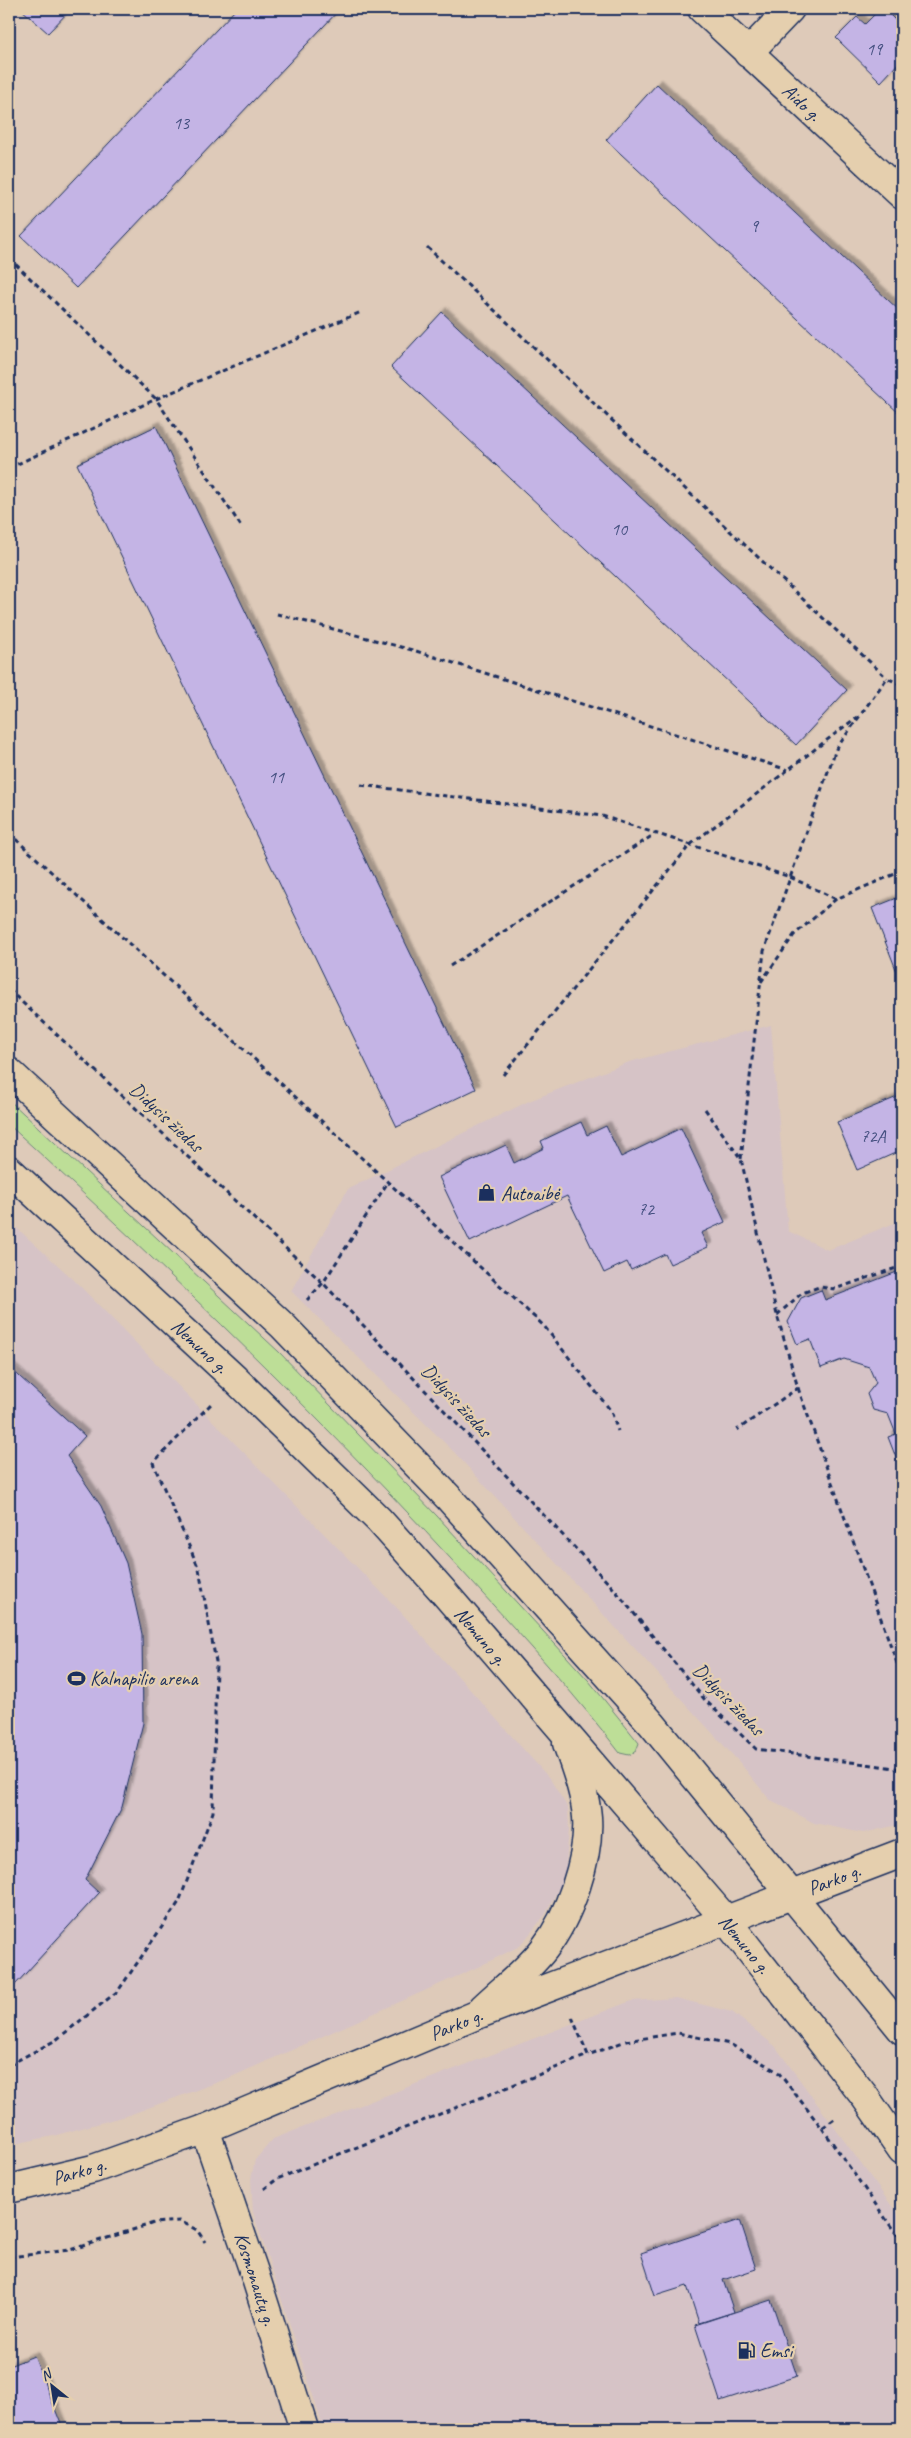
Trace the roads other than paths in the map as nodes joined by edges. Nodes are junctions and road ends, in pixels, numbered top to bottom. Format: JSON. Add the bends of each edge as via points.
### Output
{"nodes":[{"id":1,"x":702,"y":9,"type":"edge"},
{"id":2,"x":790,"y":9,"type":"edge"},
{"id":3,"x":748,"y":53,"type":"junction"},
{"id":4,"x":902,"y":195,"type":"edge"},
{"id":5,"x":9,"y":1072,"type":"edge"},
{"id":6,"x":9,"y":1170,"type":"edge"},
{"id":7,"x":563,"y":1730,"type":"junction"},
{"id":8,"x":902,"y":1853,"type":"edge"},
{"id":9,"x":792,"y":1895,"type":"junction"},
{"id":10,"x":726,"y":1920,"type":"junction"},
{"id":11,"x":474,"y":2016,"type":"junction"},
{"id":12,"x":902,"y":2030,"type":"edge"},
{"id":13,"x":205,"y":2129,"type":"junction"},
{"id":14,"x":902,"y":2150,"type":"edge"},
{"id":15,"x":9,"y":2189,"type":"edge"},
{"id":16,"x":304,"y":2429,"type":"edge"}],
"edges":[{"from":1,"to":3,"type":"main road","name":"Aido g."},
{"from":2,"to":3,"type":"main road"},
{"from":3,"to":4,"type":"main road","name":"Aido g."},
{"from":5,"to":9,"type":"main road","via":[[283,1326],[448,1497],[652,1724]]},
{"from":6,"to":7,"type":"main road","name":"Nemuno g.","via":[[235,1379],[379,1520]]},
{"from":7,"to":10,"type":"main road","name":"Nemuno g."},
{"from":7,"to":11,"type":"main road","via":[[587,1816],[587,1836],[576,1887],[544,1950]]},
{"from":8,"to":9,"type":"main road","name":"Parko g."},
{"from":9,"to":10,"type":"main road","name":"Parko g."},
{"from":9,"to":12,"type":"main road"},
{"from":10,"to":11,"type":"main road","name":"Parko g."},
{"from":10,"to":14,"type":"main road","name":"Nemuno g.","via":[[865,2097]]},
{"from":11,"to":13,"type":"main road","name":"Parko g."},
{"from":13,"to":15,"type":"main road","name":"Parko g.","via":[[93,2169]]},
{"from":13,"to":16,"type":"main road","name":"Kosmonautų g."}]}
